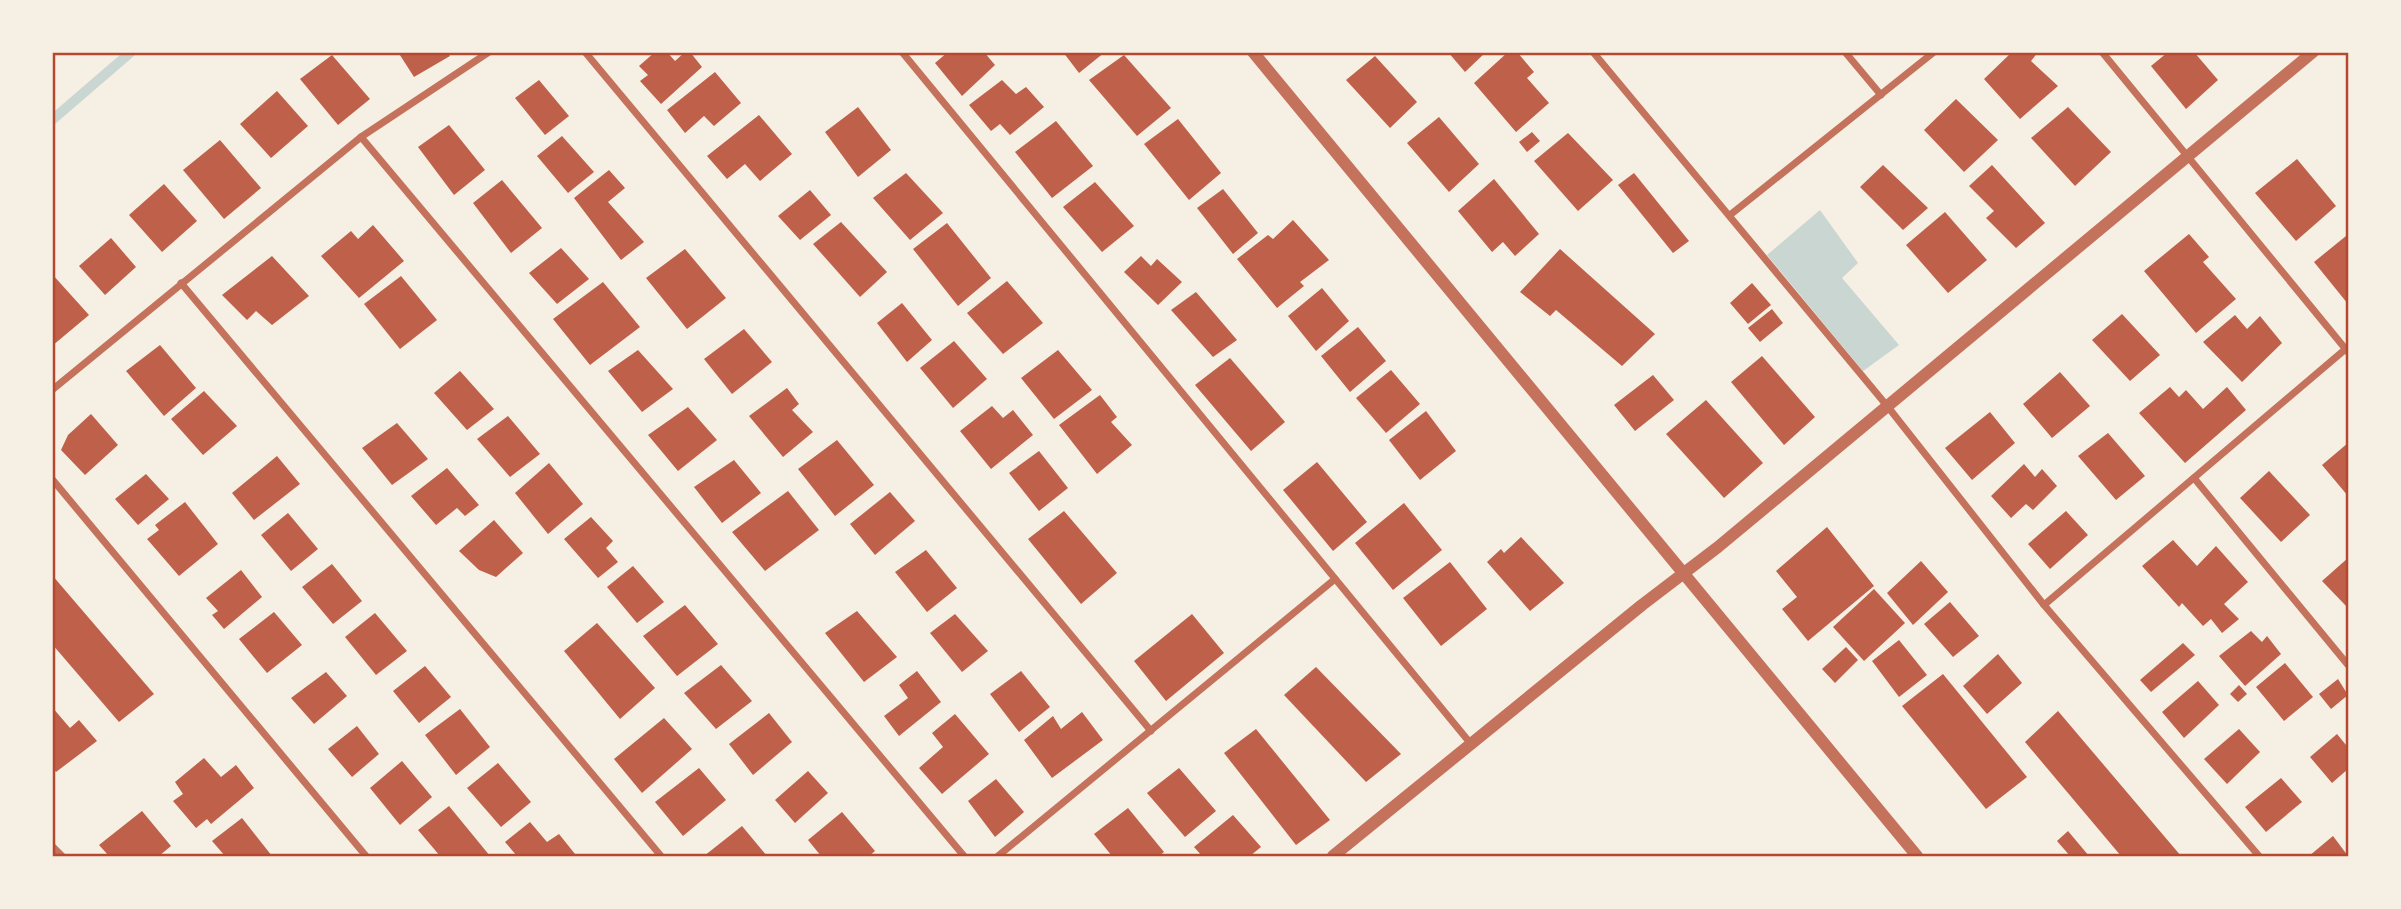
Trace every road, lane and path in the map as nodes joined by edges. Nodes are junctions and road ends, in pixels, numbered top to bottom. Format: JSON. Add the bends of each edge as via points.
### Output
{"nodes":[{"id":1,"x":489,"y":52,"type":"edge"},
{"id":2,"x":585,"y":52,"type":"edge"},
{"id":3,"x":902,"y":52,"type":"edge"},
{"id":4,"x":1253,"y":52,"type":"edge"},
{"id":5,"x":1592,"y":52,"type":"edge"},
{"id":6,"x":1845,"y":52,"type":"edge"},
{"id":7,"x":1934,"y":52,"type":"edge"},
{"id":8,"x":2102,"y":52,"type":"edge"},
{"id":9,"x":2313,"y":52,"type":"edge"},
{"id":10,"x":1881,"y":95,"type":"junction"},
{"id":11,"x":361,"y":137,"type":"junction"},
{"id":12,"x":2189,"y":158,"type":"junction"},
{"id":13,"x":1730,"y":215,"type":"junction"},
{"id":14,"x":181,"y":283,"type":"junction"},
{"id":15,"x":2348,"y":349,"type":"edge"},
{"id":16,"x":52,"y":390,"type":"edge"},
{"id":17,"x":1888,"y":407,"type":"junction"},
{"id":18,"x":2194,"y":478,"type":"junction"},
{"id":19,"x":52,"y":479,"type":"edge"},
{"id":20,"x":1682,"y":574,"type":"junction"},
{"id":21,"x":1335,"y":579,"type":"junction"},
{"id":22,"x":2044,"y":605,"type":"junction"},
{"id":23,"x":2348,"y":665,"type":"edge"},
{"id":24,"x":1151,"y":731,"type":"junction"},
{"id":25,"x":1471,"y":744,"type":"junction"},
{"id":26,"x":52,"y":846,"type":"edge"},
{"id":27,"x":62,"y":856,"type":"edge"},
{"id":28,"x":366,"y":856,"type":"edge"},
{"id":29,"x":661,"y":856,"type":"edge"},
{"id":30,"x":964,"y":856,"type":"edge"},
{"id":31,"x":998,"y":856,"type":"edge"},
{"id":32,"x":1334,"y":856,"type":"edge"},
{"id":33,"x":1917,"y":856,"type":"edge"},
{"id":34,"x":2259,"y":856,"type":"edge"}],
"edges":[{"from":1,"to":11,"type":"street"},
{"from":2,"to":24,"type":"street"},
{"from":3,"to":21,"type":"street"},
{"from":4,"to":20,"type":"street"},
{"from":5,"to":13,"type":"street"},
{"from":6,"to":10,"type":"street"},
{"from":7,"to":10,"type":"street"},
{"from":8,"to":12,"type":"street"},
{"from":9,"to":12,"type":"street"},
{"from":10,"to":13,"type":"street"},
{"from":11,"to":14,"type":"street"},
{"from":11,"to":30,"type":"street"},
{"from":12,"to":15,"type":"street"},
{"from":12,"to":17,"type":"street"},
{"from":13,"to":17,"type":"street"},
{"from":14,"to":16,"type":"street"},
{"from":14,"to":29,"type":"street"},
{"from":15,"to":18,"type":"street"},
{"from":17,"to":20,"type":"street"},
{"from":17,"to":22,"type":"street"},
{"from":18,"to":22,"type":"street"},
{"from":18,"to":23,"type":"street"},
{"from":19,"to":28,"type":"street"},
{"from":20,"to":25,"type":"street"},
{"from":20,"to":33,"type":"street"},
{"from":21,"to":24,"type":"street"},
{"from":21,"to":25,"type":"street"},
{"from":22,"to":34,"type":"street"},
{"from":24,"to":31,"type":"street"},
{"from":25,"to":32,"type":"street"},
{"from":26,"to":27,"type":"street"}]}
